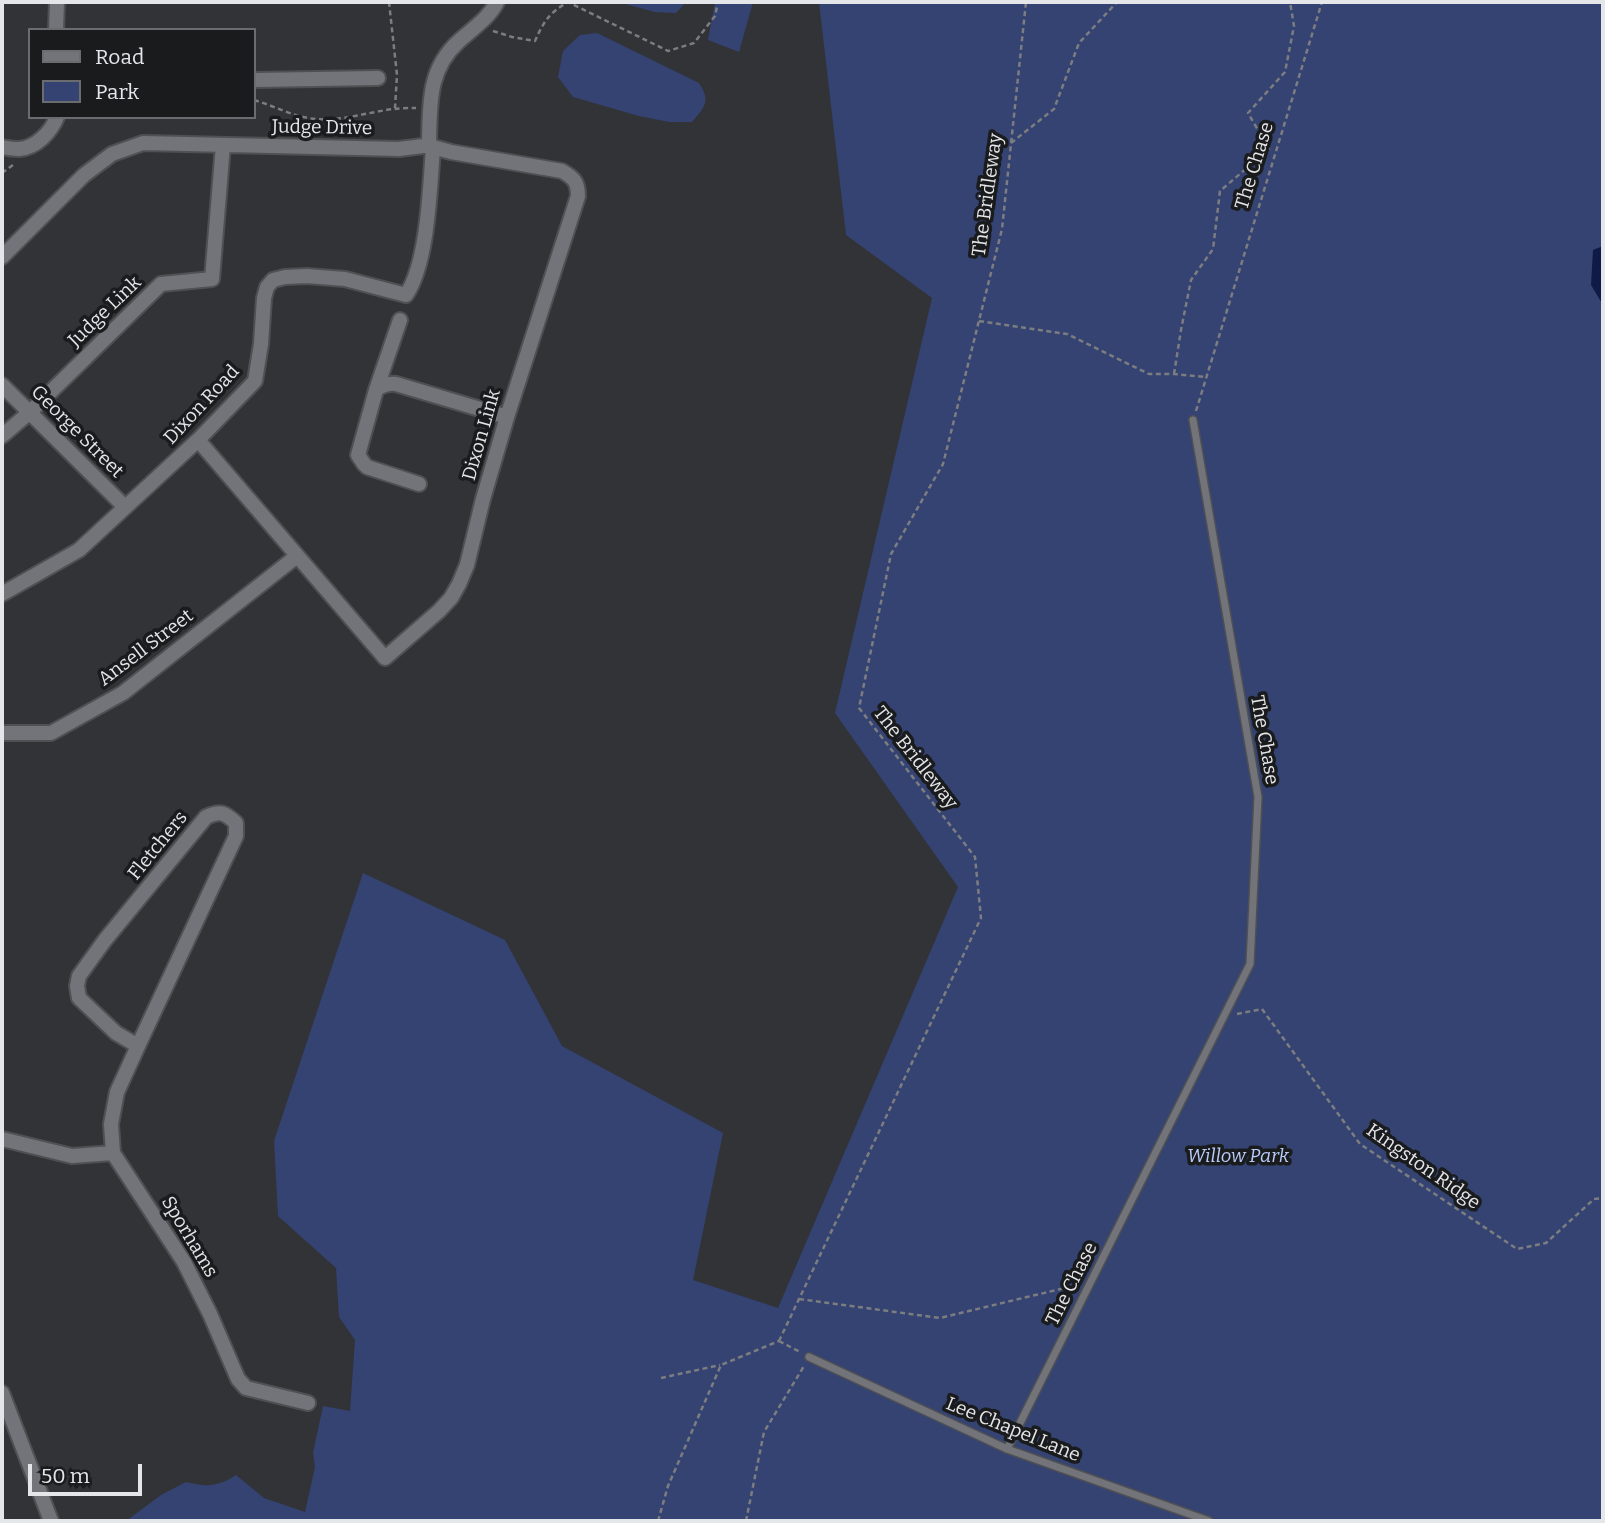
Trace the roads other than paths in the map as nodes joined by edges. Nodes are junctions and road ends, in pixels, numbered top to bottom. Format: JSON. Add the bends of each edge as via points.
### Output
{"nodes":[{"id":1,"x":57,"y":2,"type":"edge"},
{"id":2,"x":497,"y":2,"type":"edge"},
{"id":3,"x":56,"y":28,"type":"edge"},
{"id":4,"x":379,"y":78,"type":"dead end"},
{"id":5,"x":256,"y":80,"type":"edge"},
{"id":6,"x":56,"y":119,"type":"edge"},
{"id":7,"x":223,"y":145,"type":"junction"},
{"id":8,"x":432,"y":146,"type":"junction"},
{"id":9,"x":2,"y":147,"type":"edge"},
{"id":10,"x":2,"y":257,"type":"edge"},
{"id":11,"x":400,"y":320,"type":"dead end"},
{"id":12,"x":2,"y":385,"type":"edge"},
{"id":13,"x":376,"y":390,"type":"junction"},
{"id":14,"x":30,"y":412,"type":"junction"},
{"id":15,"x":507,"y":417,"type":"junction"},
{"id":16,"x":1193,"y":421,"type":"road end"},
{"id":17,"x":2,"y":436,"type":"edge"},
{"id":18,"x":198,"y":440,"type":"junction"},
{"id":19,"x":419,"y":484,"type":"dead end"},
{"id":20,"x":125,"y":507,"type":"junction"},
{"id":21,"x":297,"y":556,"type":"junction"},
{"id":22,"x":2,"y":594,"type":"edge"},
{"id":23,"x":2,"y":733,"type":"edge"},
{"id":24,"x":138,"y":1046,"type":"junction"},
{"id":25,"x":2,"y":1139,"type":"edge"},
{"id":26,"x":113,"y":1153,"type":"junction"},
{"id":27,"x":809,"y":1357,"type":"road end"},
{"id":28,"x":2,"y":1393,"type":"edge"},
{"id":29,"x":308,"y":1403,"type":"dead end"},
{"id":30,"x":1007,"y":1449,"type":"junction"},
{"id":31,"x":51,"y":1521,"type":"edge"},
{"id":32,"x":1209,"y":1521,"type":"edge"}],
"edges":[{"from":1,"to":3,"type":"street"},
{"from":2,"to":8,"type":"street","name":"Dixon Road","via":[[439,65],[430,97]]},
{"from":4,"to":5,"type":"street"},
{"from":6,"to":9,"type":"street","via":[[46,135],[29,147]]},
{"from":7,"to":8,"type":"street","name":"Judge Drive"},
{"from":7,"to":10,"type":"street","name":"Judge Drive","via":[[143,143],[112,154],[84,175]]},
{"from":7,"to":14,"type":"street","name":"Judge Link","via":[[212,279],[161,284]]},
{"from":8,"to":15,"type":"street","name":"Dixon Link","via":[[562,171],[578,184]]},
{"from":8,"to":18,"type":"street","name":"Dixon Road","via":[[426,230],[406,295],[345,279],[307,276],[273,280],[264,298],[255,381]]},
{"from":11,"to":13,"type":"street"},
{"from":12,"to":14,"type":"street","name":"George Street"},
{"from":13,"to":15,"type":"street","via":[[396,384]]},
{"from":13,"to":19,"type":"street","via":[[360,460],[367,467]]},
{"from":14,"to":17,"type":"street","name":"Judge Link"},
{"from":14,"to":20,"type":"street","name":"George Street"},
{"from":15,"to":21,"type":"street","name":"Dixon Link","via":[[459,584],[439,611],[385,658]]},
{"from":16,"to":30,"type":"lane","name":"The Chase","via":[[1258,797],[1250,964]]},
{"from":18,"to":20,"type":"street","name":"Dixon Road"},
{"from":18,"to":21,"type":"street","name":"Dixon Link"},
{"from":20,"to":22,"type":"street","name":"Dixon Road","via":[[79,550]]},
{"from":21,"to":23,"type":"street","name":"Ansell Street","via":[[123,693],[51,733]]},
{"from":24,"to":24,"type":"street","name":"Fletchers","via":[[116,1033],[79,998],[79,975],[206,817],[216,812],[227,814],[236,823],[236,836]]},
{"from":24,"to":26,"type":"street","name":"Fletchers","via":[[117,1092],[111,1124]]},
{"from":25,"to":26,"type":"street","via":[[72,1156]]},
{"from":26,"to":29,"type":"street","name":"Sporhams","via":[[184,1262],[238,1379],[246,1388]]},
{"from":27,"to":30,"type":"lane","name":"Lee Chapel Lane"},
{"from":28,"to":31,"type":"street"},
{"from":30,"to":32,"type":"lane","name":"Lee Chapel Lane"}]}
